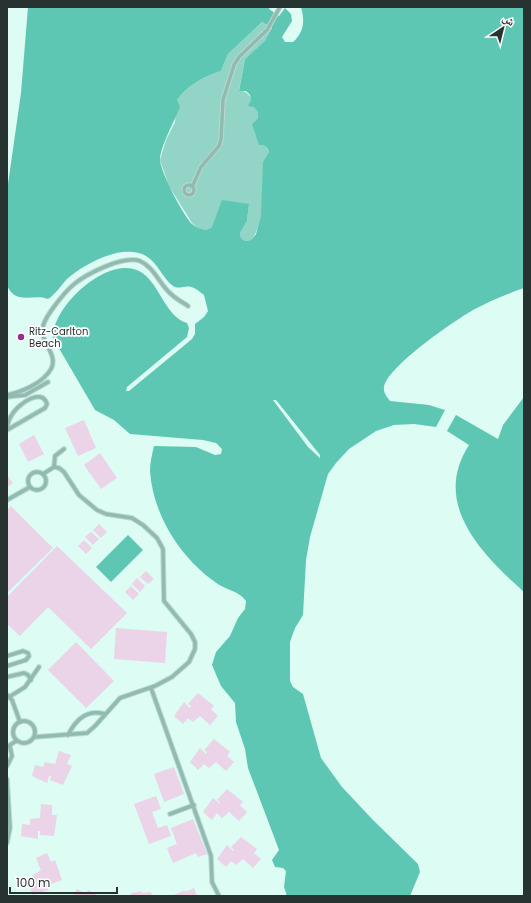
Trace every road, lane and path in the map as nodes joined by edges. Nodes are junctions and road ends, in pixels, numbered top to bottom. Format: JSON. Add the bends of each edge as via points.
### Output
{"nodes":[{"id":1,"x":280,"y":7,"type":"edge"},
{"id":2,"x":192,"y":186,"type":"dead end"},
{"id":3,"x":188,"y":306,"type":"dead end"},
{"id":4,"x":36,"y":382,"type":"junction"},
{"id":5,"x":48,"y":382,"type":"dead end"},
{"id":6,"x":40,"y":386,"type":"junction"},
{"id":7,"x":7,"y":396,"type":"edge"},
{"id":8,"x":7,"y":429,"type":"edge"},
{"id":9,"x":64,"y":449,"type":"dead end"},
{"id":10,"x":54,"y":466,"type":"junction"},
{"id":11,"x":43,"y":474,"type":"junction"},
{"id":12,"x":30,"y":487,"type":"junction"},
{"id":13,"x":7,"y":500,"type":"edge"},
{"id":14,"x":7,"y":656,"type":"edge"},
{"id":15,"x":7,"y":666,"type":"edge"},
{"id":16,"x":39,"y":667,"type":"dead end"},
{"id":17,"x":7,"y":677,"type":"edge"},
{"id":18,"x":31,"y":680,"type":"junction"},
{"id":19,"x":151,"y":688,"type":"junction"},
{"id":20,"x":8,"y":696,"type":"edge"},
{"id":21,"x":105,"y":714,"type":"junction"},
{"id":22,"x":20,"y":722,"type":"junction"},
{"id":23,"x":68,"y":735,"type":"junction"},
{"id":24,"x":35,"y":737,"type":"junction"},
{"id":25,"x":16,"y":741,"type":"junction"},
{"id":26,"x":8,"y":747,"type":"edge"},
{"id":27,"x":7,"y":766,"type":"edge"},
{"id":28,"x":7,"y":779,"type":"edge"},
{"id":29,"x":194,"y":805,"type":"junction"},
{"id":30,"x":170,"y":814,"type":"dead end"},
{"id":31,"x":7,"y":843,"type":"edge"},
{"id":32,"x":219,"y":896,"type":"edge"}],
"edges":[{"from":1,"to":2,"type":"lane","via":[[266,30],[234,65],[223,100],[221,139],[201,167]]},
{"from":3,"to":4,"type":"lane","via":[[171,295],[153,272],[139,261],[125,260],[94,272],[72,285],[45,322],[42,336],[53,363],[47,374]]},
{"from":4,"to":6,"type":"lane"},
{"from":4,"to":7,"type":"lane"},
{"from":5,"to":6,"type":"lane"},
{"from":6,"to":7,"type":"lane","via":[[25,394]]},
{"from":8,"to":8,"type":"lane","via":[[45,408],[46,399],[37,395],[15,409]]},
{"from":9,"to":10,"type":"lane","via":[[55,456]]},
{"from":10,"to":11,"type":"lane"},
{"from":10,"to":19,"type":"lane","via":[[64,472],[79,495],[97,510],[137,521],[157,538],[163,549],[164,601],[191,634],[195,649],[189,662],[172,677]]},
{"from":11,"to":12,"type":"lane","via":[[38,472],[29,476]]},
{"from":11,"to":12,"type":"lane","via":[[45,486],[38,490]]},
{"from":12,"to":13,"type":"lane"},
{"from":14,"to":15,"type":"lane","via":[[23,651],[29,656],[26,660]]},
{"from":16,"to":18,"type":"lane"},
{"from":17,"to":18,"type":"lane","via":[[26,674]]},
{"from":18,"to":20,"type":"lane","via":[[21,690]]},
{"from":19,"to":21,"type":"lane","via":[[120,698]]},
{"from":19,"to":29,"type":"lane"},
{"from":20,"to":22,"type":"lane"},
{"from":21,"to":23,"type":"lane","via":[[86,733]]},
{"from":21,"to":23,"type":"lane","via":[[92,712],[83,716]]},
{"from":22,"to":24,"type":"lane","via":[[30,723],[34,727]]},
{"from":22,"to":25,"type":"lane","via":[[13,730]]},
{"from":23,"to":24,"type":"lane"},
{"from":24,"to":25,"type":"lane","via":[[26,744]]},
{"from":25,"to":26,"type":"lane"},
{"from":26,"to":27,"type":"lane","via":[[12,756]]},
{"from":28,"to":31,"type":"lane","via":[[10,828]]},
{"from":29,"to":30,"type":"lane"},
{"from":29,"to":32,"type":"lane","via":[[211,856],[212,882]]}]}
